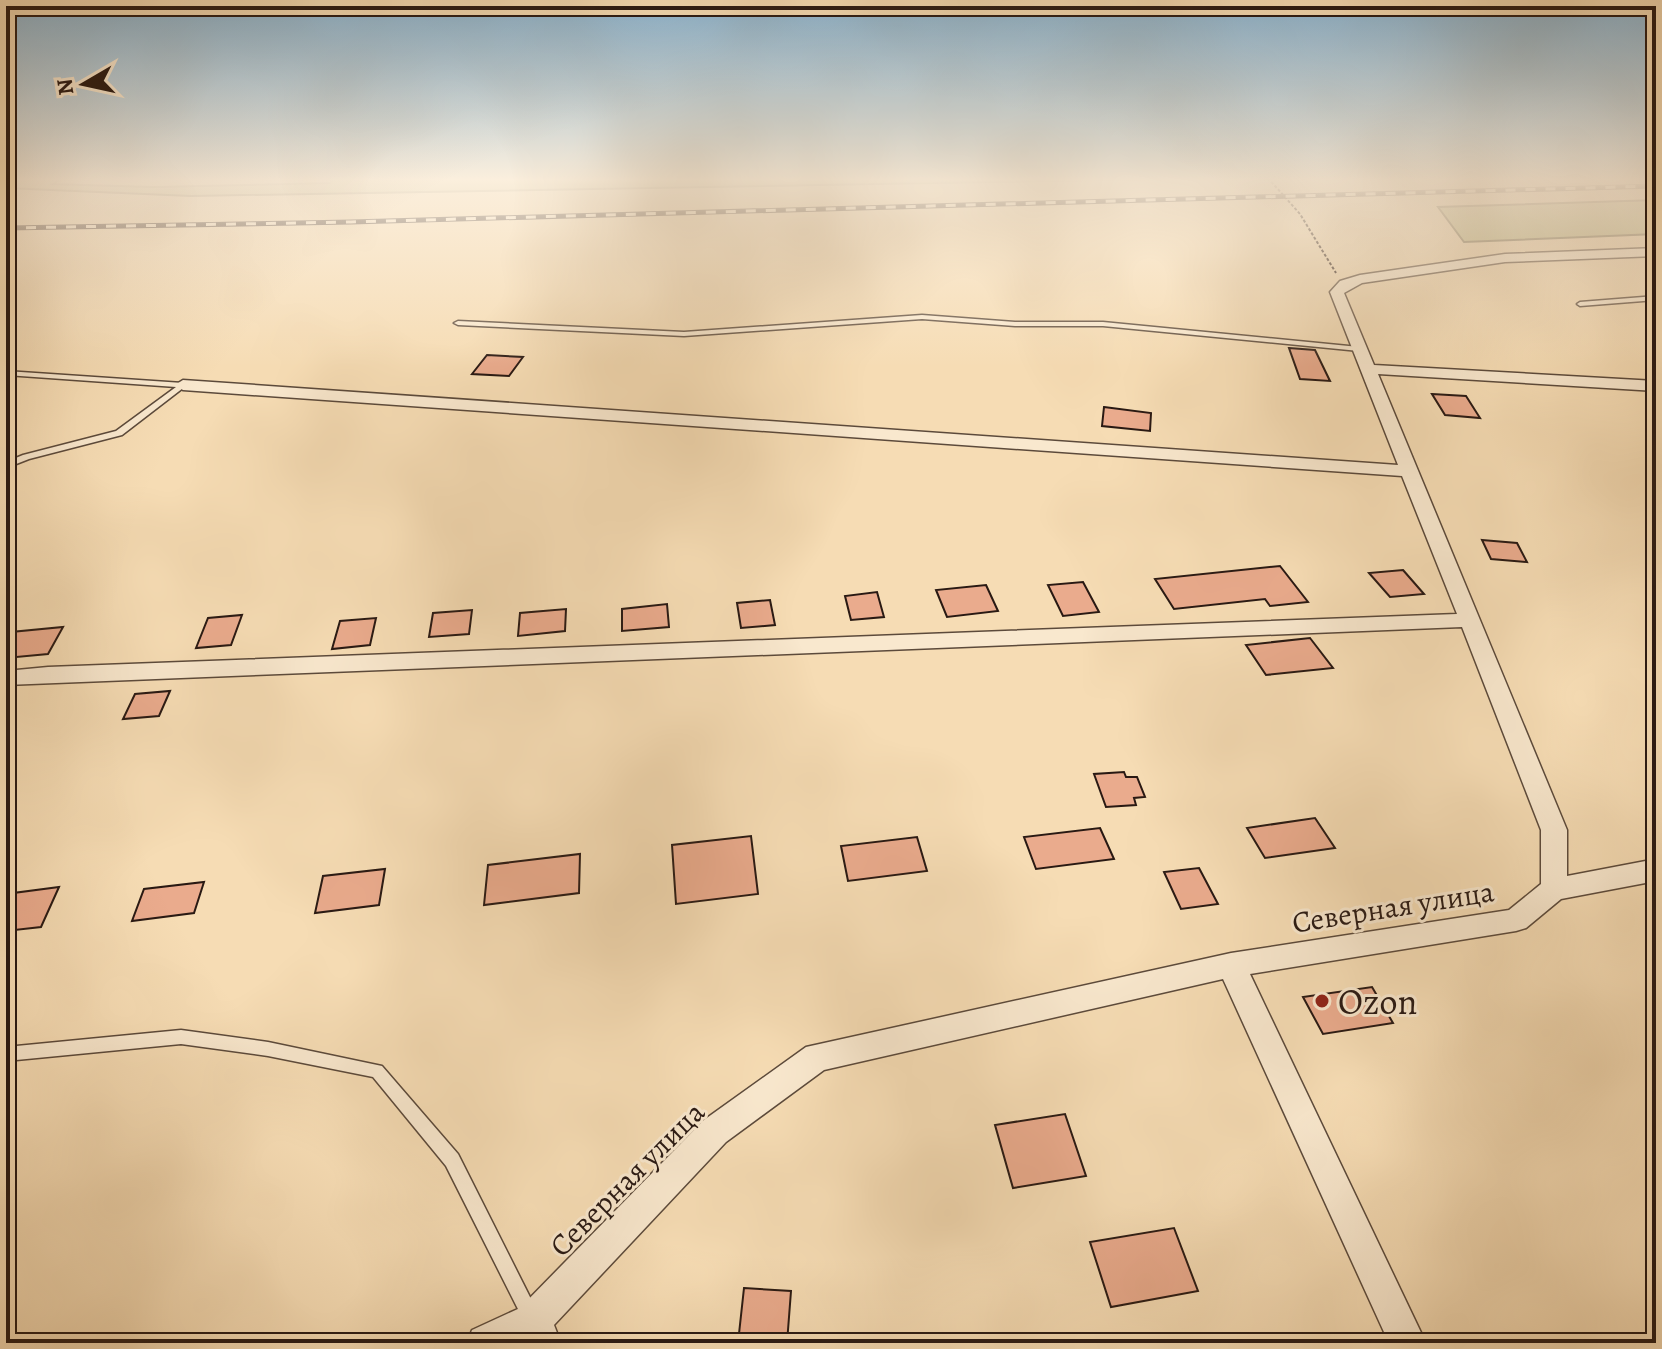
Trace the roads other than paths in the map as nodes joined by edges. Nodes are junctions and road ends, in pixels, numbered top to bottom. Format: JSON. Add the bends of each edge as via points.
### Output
{"nodes":[{"id":1,"x":1656,"y":252,"type":"edge"},
{"id":2,"x":1656,"y":298,"type":"edge"},
{"id":3,"x":1580,"y":304,"type":"dead end"},
{"id":4,"x":458,"y":323,"type":"dead end"},
{"id":5,"x":1365,"y":359,"type":"junction"},
{"id":6,"x":6,"y":373,"type":"edge"},
{"id":7,"x":183,"y":385,"type":"junction"},
{"id":8,"x":1656,"y":386,"type":"edge"},
{"id":9,"x":6,"y":455,"type":"edge"},
{"id":10,"x":26,"y":457,"type":"junction"},
{"id":11,"x":6,"y":465,"type":"edge"},
{"id":12,"x":1410,"y":471,"type":"junction"},
{"id":13,"x":1469,"y":620,"type":"junction"},
{"id":14,"x":6,"y":678,"type":"edge"},
{"id":15,"x":1656,"y":870,"type":"edge"},
{"id":16,"x":1554,"y":889,"type":"junction"},
{"id":17,"x":1231,"y":965,"type":"junction"},
{"id":18,"x":6,"y":1054,"type":"edge"},
{"id":19,"x":538,"y":1332,"type":"edge"},
{"id":20,"x":485,"y":1343,"type":"edge"},
{"id":21,"x":1408,"y":1343,"type":"edge"}],
"edges":[{"from":1,"to":5,"type":"street","via":[[1505,258],[1345,284],[1337,292]]},
{"from":2,"to":3,"type":"lane"},
{"from":4,"to":5,"type":"lane","via":[[684,334],[922,317],[1103,324]]},
{"from":5,"to":8,"type":"street"},
{"from":5,"to":12,"type":"street"},
{"from":6,"to":7,"type":"lane"},
{"from":7,"to":10,"type":"lane","via":[[119,433]]},
{"from":7,"to":12,"type":"street"},
{"from":9,"to":10,"type":"lane"},
{"from":10,"to":11,"type":"lane"},
{"from":12,"to":13,"type":"street"},
{"from":13,"to":14,"type":"street"},
{"from":13,"to":16,"type":"street","via":[[1554,830]]},
{"from":15,"to":16,"type":"street"},
{"from":16,"to":17,"type":"street","name":"Северная улица","via":[[1516,920]]},
{"from":17,"to":19,"type":"street","name":"Северная улица","via":[[817,1057],[715,1131]]},
{"from":17,"to":21,"type":"street"},
{"from":18,"to":19,"type":"lane","via":[[181,1037],[377,1071],[452,1160]]},
{"from":19,"to":20,"type":"street","name":"Северная улица"}]}
